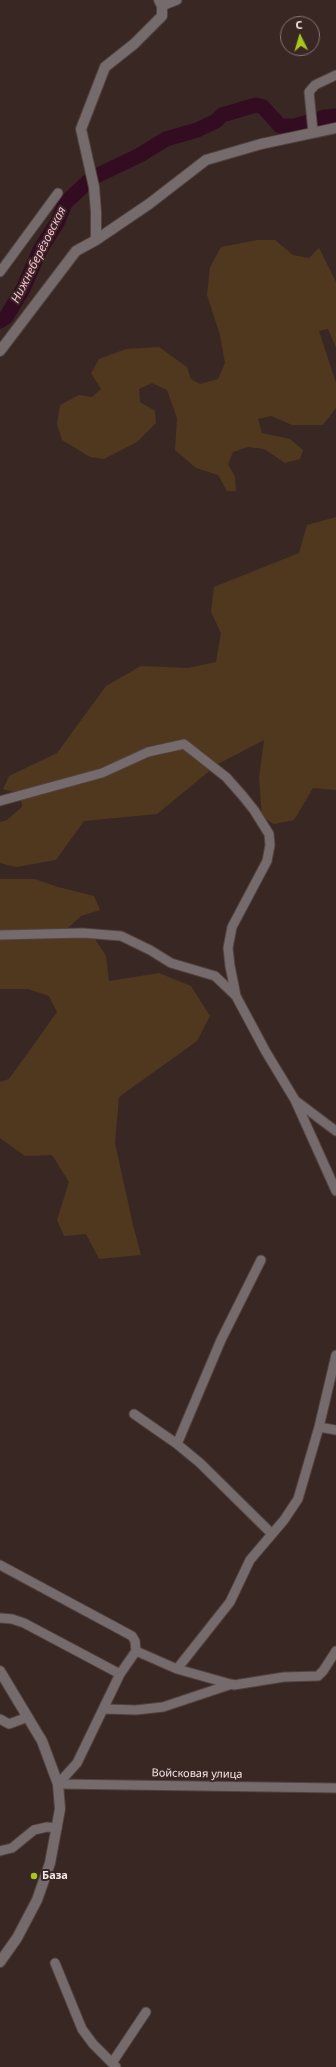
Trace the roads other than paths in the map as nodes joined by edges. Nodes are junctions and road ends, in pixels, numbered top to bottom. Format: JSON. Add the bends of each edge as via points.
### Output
{"nodes":[{"id":1,"x":177,"y":0,"type":"edge"},
{"id":2,"x":161,"y":3,"type":"edge"},
{"id":3,"x":336,"y":75,"type":"edge"},
{"id":4,"x":336,"y":128,"type":"edge"},
{"id":5,"x":313,"y":132,"type":"junction"},
{"id":6,"x":58,"y":193,"type":"dead end"},
{"id":7,"x":96,"y":240,"type":"junction"},
{"id":8,"x":0,"y":272,"type":"edge"},
{"id":9,"x":0,"y":351,"type":"edge"},
{"id":10,"x":0,"y":801,"type":"edge"},
{"id":11,"x":0,"y":935,"type":"edge"},
{"id":12,"x":236,"y":996,"type":"junction"},
{"id":13,"x":295,"y":1100,"type":"junction"},
{"id":14,"x":336,"y":1131,"type":"edge"},
{"id":15,"x":336,"y":1191,"type":"edge"},
{"id":16,"x":261,"y":1260,"type":"dead end"},
{"id":17,"x":336,"y":1354,"type":"edge"},
{"id":18,"x":134,"y":1414,"type":"dead end"},
{"id":19,"x":319,"y":1427,"type":"junction"},
{"id":20,"x":336,"y":1430,"type":"edge"},
{"id":21,"x":178,"y":1444,"type":"junction"},
{"id":22,"x":272,"y":1534,"type":"junction"},
{"id":23,"x":0,"y":1565,"type":"edge"},
{"id":24,"x":0,"y":1618,"type":"edge"},
{"id":25,"x":136,"y":1651,"type":"junction"},
{"id":26,"x":336,"y":1651,"type":"edge"},
{"id":27,"x":177,"y":1669,"type":"junction"},
{"id":28,"x":0,"y":1671,"type":"edge"},
{"id":29,"x":120,"y":1674,"type":"junction"},
{"id":30,"x":232,"y":1684,"type":"junction"},
{"id":31,"x":105,"y":1709,"type":"junction"},
{"id":32,"x":28,"y":1717,"type":"junction"},
{"id":33,"x":0,"y":1719,"type":"edge"},
{"id":34,"x":58,"y":1784,"type":"junction"},
{"id":35,"x":336,"y":1788,"type":"edge"},
{"id":36,"x":58,"y":1828,"type":"junction"},
{"id":37,"x":0,"y":1851,"type":"edge"},
{"id":38,"x":0,"y":1962,"type":"edge"},
{"id":39,"x":55,"y":1962,"type":"dead end"},
{"id":40,"x":146,"y":2012,"type":"dead end"},
{"id":41,"x":114,"y":2065,"type":"edge"}],
"edges":[{"from":1,"to":2,"type":"street"},
{"from":2,"to":7,"type":"street","via":[[162,16],[134,44],[105,67],[81,129],[94,187]]},
{"from":3,"to":5,"type":"street","via":[[315,85],[309,92]]},
{"from":4,"to":5,"type":"street"},
{"from":5,"to":7,"type":"street","via":[[206,160]]},
{"from":6,"to":8,"type":"street"},
{"from":7,"to":9,"type":"street","via":[[76,251]]},
{"from":10,"to":12,"type":"street","via":[[102,773],[148,752],[184,744],[226,777],[254,810],[269,834],[270,845],[267,861],[232,927],[228,948]]},
{"from":11,"to":12,"type":"street","via":[[82,933],[121,936],[171,963],[215,976]]},
{"from":12,"to":13,"type":"street"},
{"from":13,"to":14,"type":"street"},
{"from":13,"to":15,"type":"street"},
{"from":16,"to":21,"type":"street","via":[[221,1340]]},
{"from":17,"to":19,"type":"street"},
{"from":18,"to":21,"type":"street"},
{"from":19,"to":20,"type":"street"},
{"from":19,"to":22,"type":"street","via":[[298,1499]]},
{"from":21,"to":22,"type":"street","via":[[226,1487]]},
{"from":22,"to":27,"type":"street","via":[[250,1560],[230,1602]]},
{"from":23,"to":25,"type":"street","via":[[132,1636]]},
{"from":24,"to":29,"type":"street","via":[[24,1623]]},
{"from":25,"to":27,"type":"street"},
{"from":25,"to":29,"type":"street"},
{"from":26,"to":30,"type":"street","via":[[318,1676],[284,1677]]},
{"from":27,"to":30,"type":"street"},
{"from":28,"to":32,"type":"street"},
{"from":29,"to":31,"type":"street"},
{"from":30,"to":31,"type":"street","via":[[163,1707]]},
{"from":31,"to":34,"type":"street","via":[[77,1762]]},
{"from":32,"to":33,"type":"street","via":[[9,1724]]},
{"from":32,"to":34,"type":"street","via":[[42,1741]]},
{"from":34,"to":35,"type":"street","name":"Войсковая улица"},
{"from":34,"to":36,"type":"street"},
{"from":36,"to":37,"type":"street","via":[[34,1830],[12,1848]]},
{"from":36,"to":38,"type":"street","via":[[50,1864],[37,1900],[17,1938]]},
{"from":39,"to":41,"type":"street","via":[[82,2029]]},
{"from":40,"to":41,"type":"street"}]}
